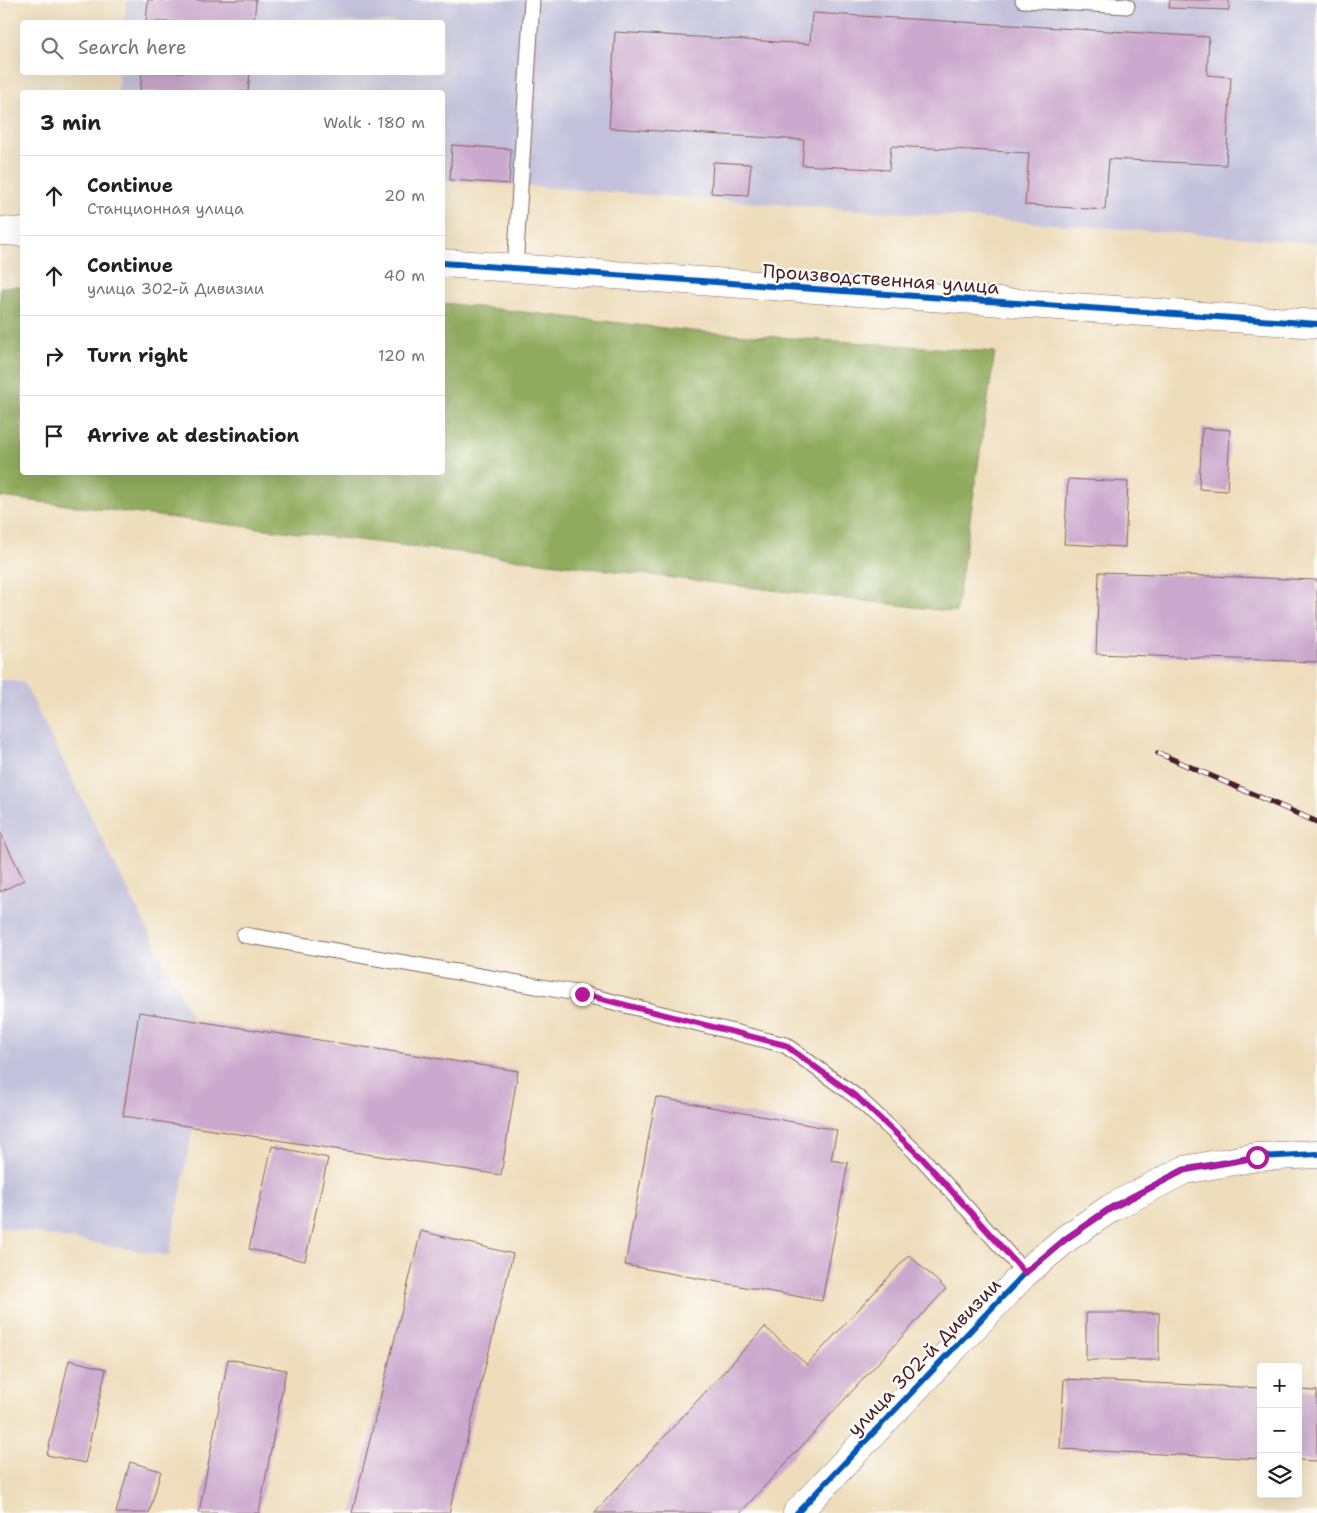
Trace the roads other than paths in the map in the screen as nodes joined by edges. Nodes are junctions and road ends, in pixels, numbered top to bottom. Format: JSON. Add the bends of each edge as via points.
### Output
{"nodes":[{"id":1,"x":532,"y":0,"type":"edge"},
{"id":2,"x":1023,"y":0,"type":"edge"},
{"id":3,"x":1127,"y":6,"type":"dead end"},
{"id":4,"x":0,"y":231,"type":"edge"},
{"id":5,"x":20,"y":232,"type":"edge"},
{"id":6,"x":445,"y":263,"type":"edge"},
{"id":7,"x":515,"y":268,"type":"junction"},
{"id":8,"x":1317,"y":324,"type":"edge"},
{"id":9,"x":244,"y":935,"type":"dead end"},
{"id":10,"x":1317,"y":1154,"type":"edge"},
{"id":11,"x":1025,"y":1273,"type":"junction"},
{"id":12,"x":797,"y":1513,"type":"edge"}],
"edges":[{"from":1,"to":7,"type":"lane"},
{"from":2,"to":3,"type":"lane"},
{"from":4,"to":5,"type":"street"},
{"from":6,"to":7,"type":"street","name":"Производственная улица"},
{"from":7,"to":8,"type":"street","name":"Производственная улица"},
{"from":9,"to":11,"type":"lane","via":[[582,994],[785,1045],[858,1098],[922,1158]]},
{"from":10,"to":11,"type":"street","name":"улица 302-й Дивизии","via":[[1257,1157],[1184,1170],[1111,1208],[1067,1238]]},
{"from":11,"to":12,"type":"street","name":"улица 302-й Дивизии"}]}
